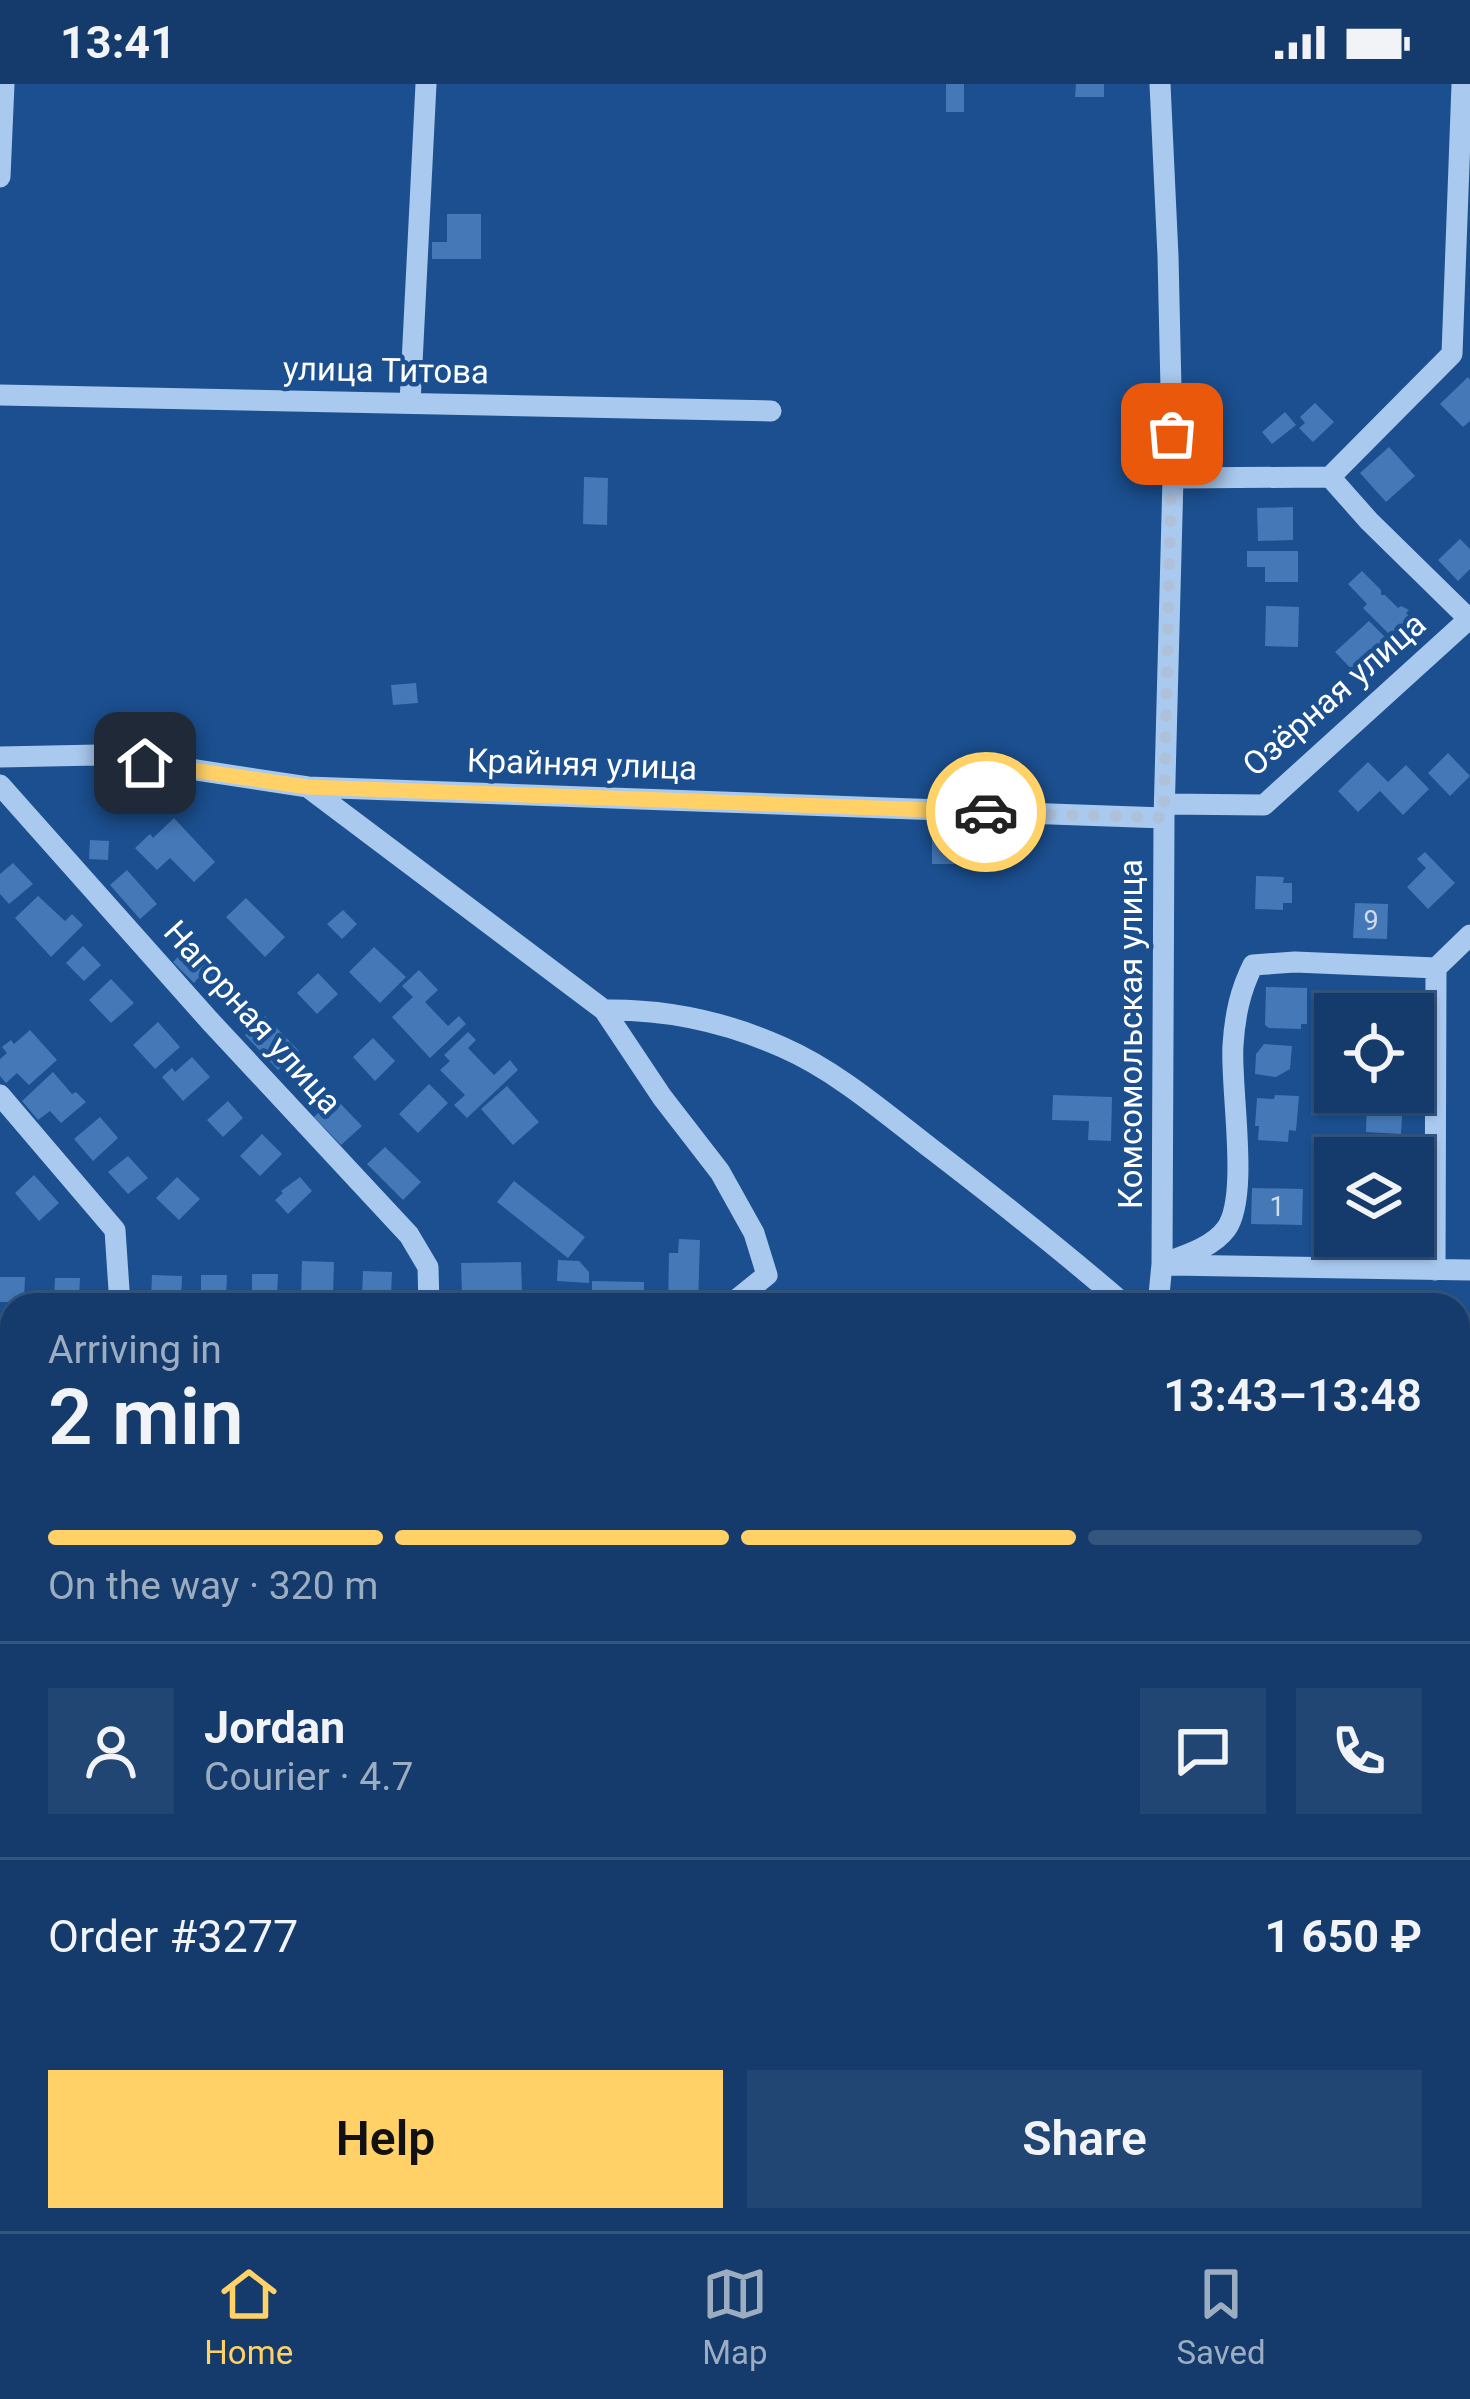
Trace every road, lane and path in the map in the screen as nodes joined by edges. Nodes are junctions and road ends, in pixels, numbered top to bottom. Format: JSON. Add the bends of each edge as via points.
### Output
{"nodes":[{"id":1,"x":4,"y":84,"type":"edge"},
{"id":2,"x":426,"y":84,"type":"edge"},
{"id":3,"x":1160,"y":84,"type":"edge"},
{"id":4,"x":1462,"y":84,"type":"edge"},
{"id":5,"x":0,"y":177,"type":"edge"},
{"id":6,"x":0,"y":395,"type":"edge"},
{"id":7,"x":410,"y":403,"type":"junction"},
{"id":8,"x":771,"y":411,"type":"dead end"},
{"id":9,"x":1330,"y":477,"type":"junction"},
{"id":10,"x":1173,"y":478,"type":"junction"},
{"id":11,"x":1470,"y":619,"type":"edge"},
{"id":12,"x":0,"y":758,"type":"edge"},
{"id":13,"x":0,"y":785,"type":"edge"},
{"id":14,"x":308,"y":787,"type":"junction"},
{"id":15,"x":1164,"y":811,"type":"junction"},
{"id":16,"x":1470,"y":935,"type":"edge"},
{"id":17,"x":1436,"y":968,"type":"junction"},
{"id":18,"x":604,"y":1010,"type":"junction"},
{"id":19,"x":0,"y":1094,"type":"edge"},
{"id":20,"x":1162,"y":1264,"type":"junction"},
{"id":21,"x":1435,"y":1270,"type":"junction"},
{"id":22,"x":1470,"y":1270,"type":"edge"},
{"id":23,"x":119,"y":1293,"type":"edge"},
{"id":24,"x":429,"y":1293,"type":"edge"},
{"id":25,"x":745,"y":1293,"type":"edge"},
{"id":26,"x":1111,"y":1293,"type":"edge"},
{"id":27,"x":1159,"y":1293,"type":"edge"}],
"edges":[{"from":1,"to":5,"type":"street"},
{"from":2,"to":7,"type":"street"},
{"from":3,"to":10,"type":"street","name":"Комсомольская улица"},
{"from":4,"to":9,"type":"street","via":[[1452,354]]},
{"from":6,"to":7,"type":"street","name":"улица Титова"},
{"from":7,"to":8,"type":"street","name":"улица Титова"},
{"from":9,"to":10,"type":"street"},
{"from":9,"to":11,"type":"street"},
{"from":10,"to":15,"type":"street","name":"Комсомольская улица"},
{"from":11,"to":15,"type":"street","name":"Озёрная улица","via":[[1264,805]]},
{"from":12,"to":14,"type":"street","name":"Крайняя улица","via":[[98,755]]},
{"from":13,"to":24,"type":"street","name":"Нагорная улица","via":[[409,1235],[428,1267]]},
{"from":14,"to":15,"type":"street","name":"Крайняя улица"},
{"from":14,"to":18,"type":"street"},
{"from":15,"to":20,"type":"street","name":"Комсомольская улица"},
{"from":16,"to":17,"type":"street"},
{"from":17,"to":20,"type":"street","via":[[1253,965],[1240,993],[1233,1048],[1237,1201],[1227,1228]]},
{"from":17,"to":21,"type":"street"},
{"from":18,"to":25,"type":"street","via":[[754,1232],[767,1275]]},
{"from":18,"to":26,"type":"street","via":[[647,1010],[783,1047],[855,1090]]},
{"from":19,"to":23,"type":"street","via":[[115,1230]]},
{"from":20,"to":21,"type":"street"},
{"from":20,"to":27,"type":"street","name":"Комсомольская улица"},
{"from":21,"to":22,"type":"street"}]}
